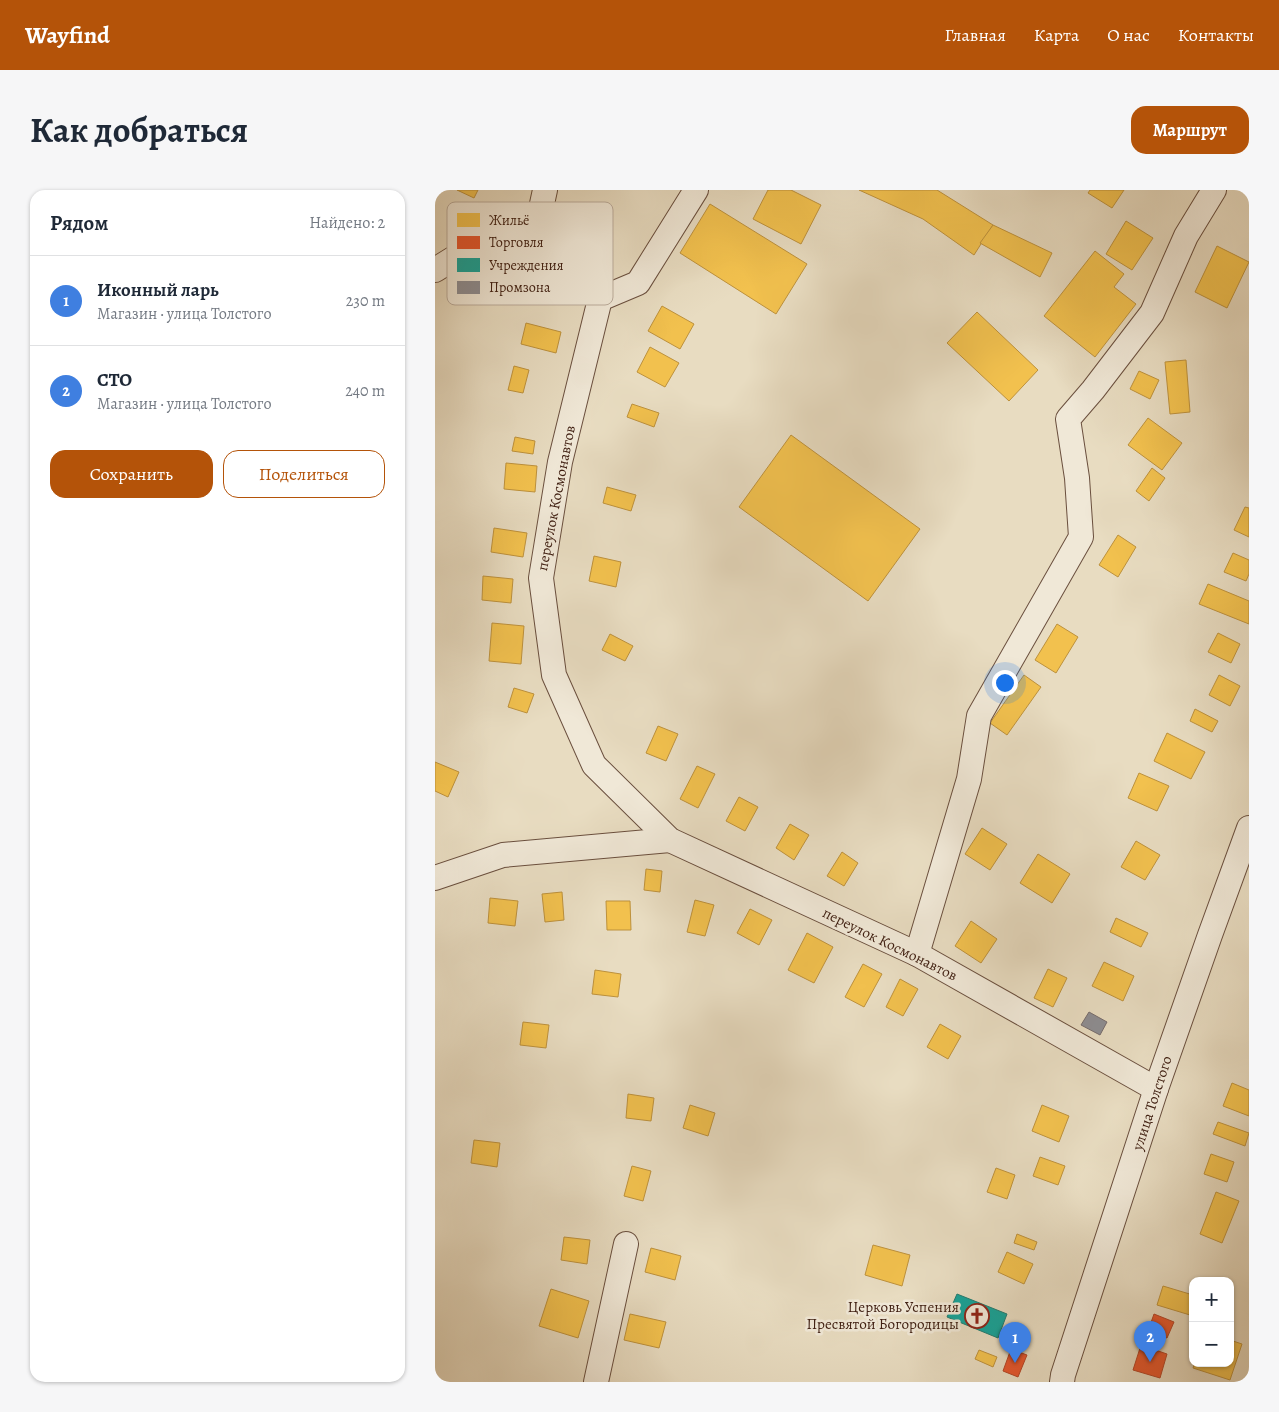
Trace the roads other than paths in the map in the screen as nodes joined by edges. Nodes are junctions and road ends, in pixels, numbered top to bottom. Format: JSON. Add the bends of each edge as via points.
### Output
{"nodes":[{"id":1,"x":696,"y":190,"type":"edge"},
{"id":2,"x":1214,"y":190,"type":"edge"},
{"id":3,"x":447,"y":262,"type":"edge"},
{"id":4,"x":435,"y":270,"type":"edge"},
{"id":5,"x":613,"y":294,"type":"edge"},
{"id":6,"x":599,"y":305,"type":"edge"},
{"id":7,"x":1249,"y":828,"type":"edge"},
{"id":8,"x":670,"y":840,"type":"junction"},
{"id":9,"x":435,"y":878,"type":"edge"},
{"id":10,"x":917,"y":954,"type":"junction"},
{"id":11,"x":1156,"y":1089,"type":"junction"},
{"id":12,"x":626,"y":1244,"type":"dead end"},
{"id":13,"x":596,"y":1382,"type":"edge"},
{"id":14,"x":1062,"y":1382,"type":"edge"}],
"edges":[{"from":1,"to":5,"type":"street","via":[[638,283]]},
{"from":2,"to":10,"type":"street","via":[[1187,236],[1152,313],[1068,419],[1077,478],[1081,538],[979,716],[969,780]]},
{"from":3,"to":4,"type":"street"},
{"from":6,"to":8,"type":"street","name":"переулок Космонавтов","via":[[560,462],[541,578],[555,675],[594,765]]},
{"from":7,"to":11,"type":"street","name":"улица Толстого"},
{"from":8,"to":9,"type":"street","name":"переулок Космонавтов","via":[[503,855]]},
{"from":8,"to":10,"type":"street","name":"переулок Космонавтов"},
{"from":10,"to":11,"type":"street","name":"переулок Космонавтов"},
{"from":11,"to":14,"type":"street","name":"улица Толстого"},
{"from":12,"to":13,"type":"street"}]}
